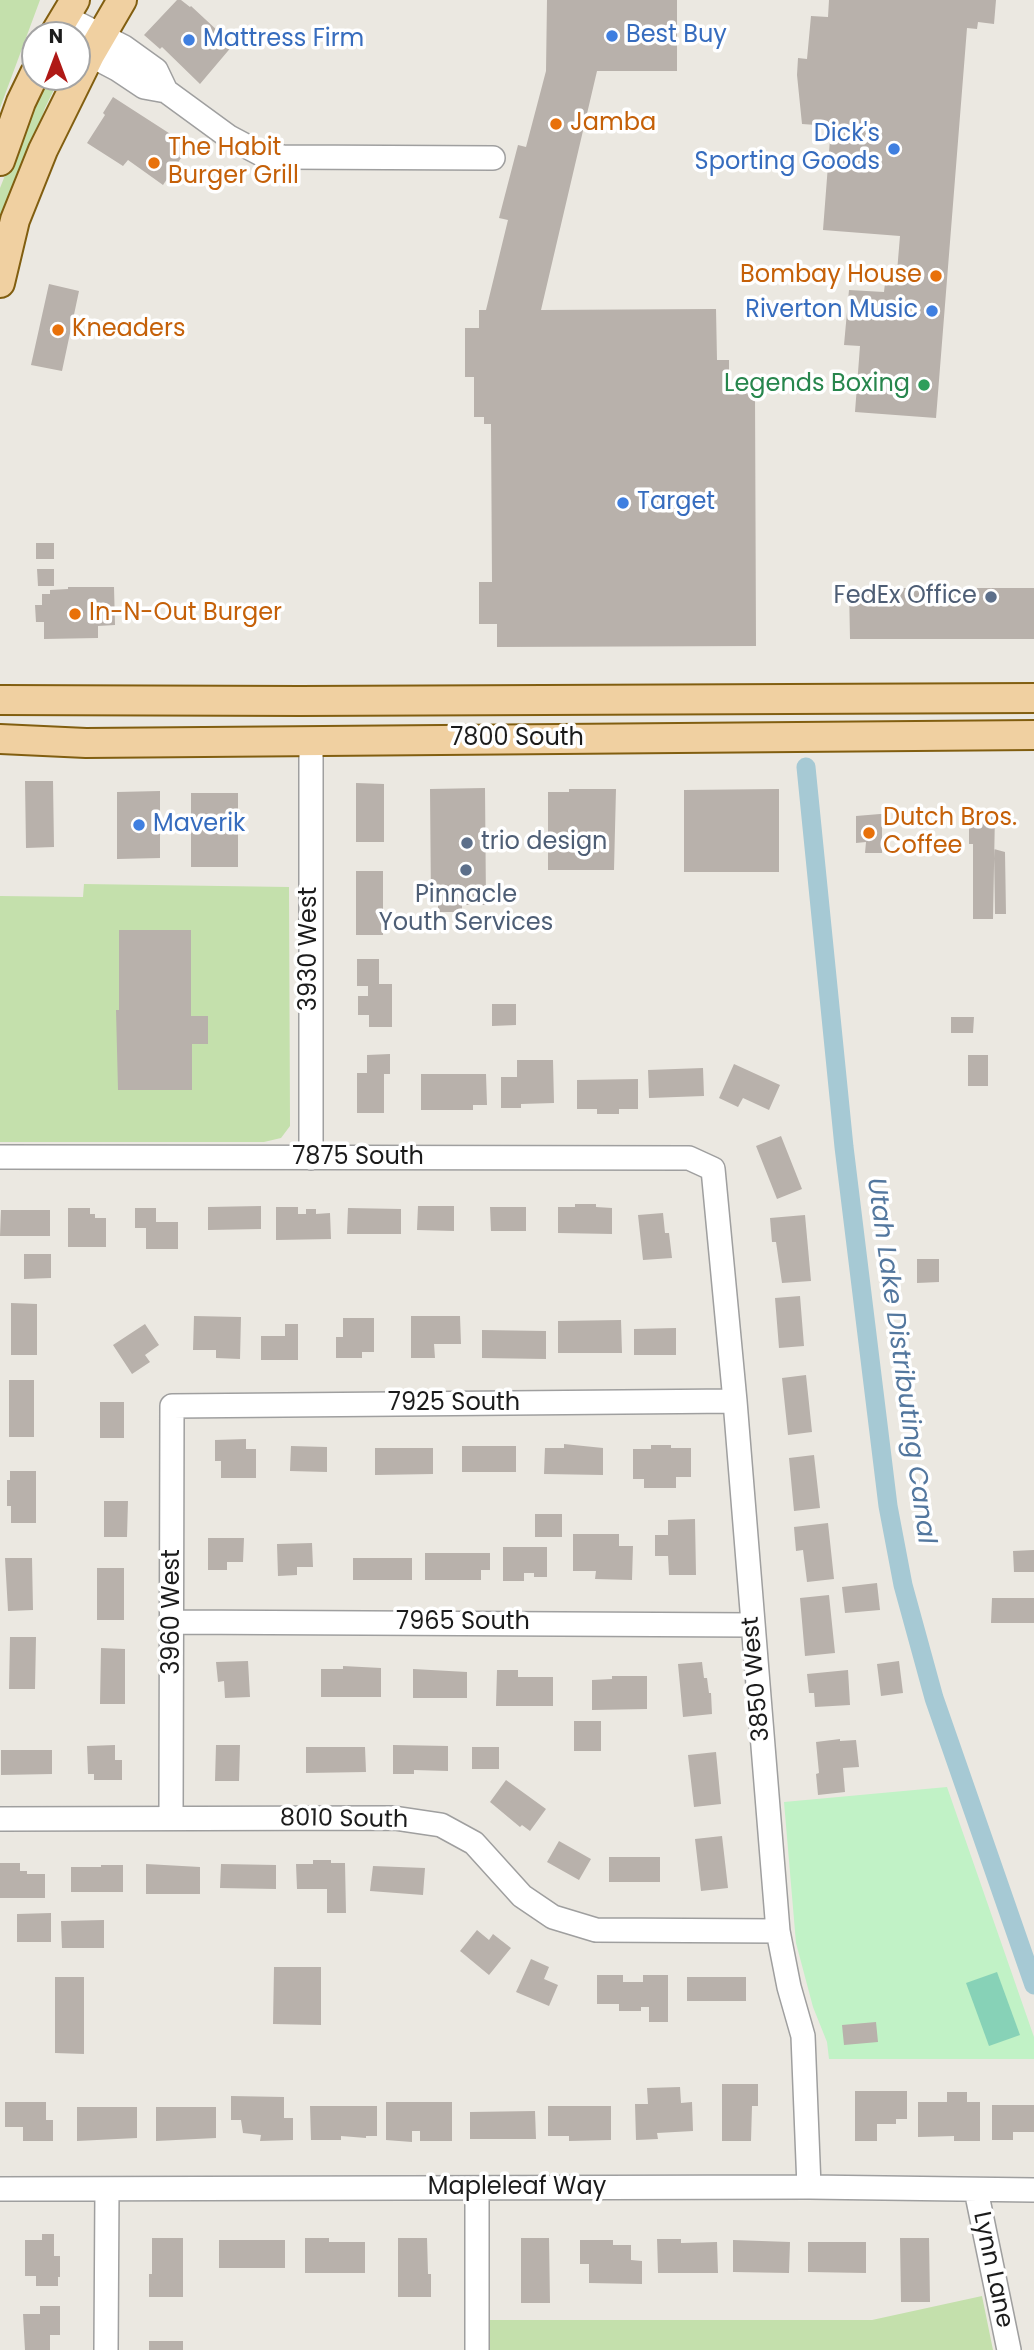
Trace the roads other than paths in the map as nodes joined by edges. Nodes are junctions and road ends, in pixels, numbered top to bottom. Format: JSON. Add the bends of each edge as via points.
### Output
{"nodes":[{"id":1,"x":122,"y":0,"type":"edge"},
{"id":2,"x":91,"y":43,"type":"edge"},
{"id":3,"x":91,"y":47,"type":"edge"},
{"id":4,"x":26,"y":91,"type":"edge"},
{"id":5,"x":69,"y":91,"type":"edge"},
{"id":6,"x":493,"y":158,"type":"dead end"},
{"id":7,"x":0,"y":161,"type":"edge"},
{"id":8,"x":0,"y":283,"type":"edge"},
{"id":9,"x":1034,"y":698,"type":"edge"},
{"id":10,"x":0,"y":700,"type":"edge"},
{"id":11,"x":797,"y":700,"type":"junction"},
{"id":12,"x":1034,"y":735,"type":"edge"},
{"id":13,"x":655,"y":737,"type":"junction"},
{"id":14,"x":0,"y":739,"type":"edge"},
{"id":15,"x":311,"y":740,"type":"junction"},
{"id":16,"x":0,"y":1157,"type":"edge"},
{"id":17,"x":311,"y":1158,"type":"junction"},
{"id":18,"x":713,"y":1169,"type":"joint"},
{"id":19,"x":735,"y":1401,"type":"junction"},
{"id":20,"x":172,"y":1406,"type":"joint"},
{"id":21,"x":173,"y":1622,"type":"junction"},
{"id":22,"x":752,"y":1625,"type":"junction"},
{"id":23,"x":171,"y":1818,"type":"junction"},
{"id":24,"x":0,"y":1819,"type":"edge"},
{"id":25,"x":778,"y":1931,"type":"junction"},
{"id":26,"x":809,"y":2186,"type":"junction"},
{"id":27,"x":477,"y":2188,"type":"junction"},
{"id":28,"x":0,"y":2189,"type":"edge"},
{"id":29,"x":107,"y":2189,"type":"junction"},
{"id":30,"x":975,"y":2190,"type":"junction"},
{"id":31,"x":1034,"y":2190,"type":"edge"},
{"id":32,"x":106,"y":2350,"type":"edge"},
{"id":33,"x":477,"y":2350,"type":"edge"},
{"id":34,"x":1009,"y":2350,"type":"edge"}],
"edges":[{"from":1,"to":2,"type":"main road"},
{"from":3,"to":6,"type":"street","via":[[144,87],[166,90],[229,137],[261,154]]},
{"from":4,"to":7,"type":"main road"},
{"from":5,"to":8,"type":"main road","via":[[15,220]]},
{"from":9,"to":11,"type":"main road","name":"7800 South"},
{"from":10,"to":11,"type":"main road","name":"7800 South"},
{"from":11,"to":13,"type":"main road","via":[[786,713],[757,722],[674,722],[658,726]]},
{"from":12,"to":13,"type":"main road","name":"7800 South"},
{"from":13,"to":15,"type":"main road","name":"7800 South"},
{"from":14,"to":15,"type":"main road","name":"7800 South","via":[[86,743]]},
{"from":15,"to":17,"type":"street","name":"3930 West"},
{"from":16,"to":17,"type":"street","name":"7875 South"},
{"from":17,"to":18,"type":"street","name":"7875 South","via":[[690,1158]]},
{"from":18,"to":19,"type":"street","name":"3850 West"},
{"from":19,"to":20,"type":"street","name":"7925 South"},
{"from":19,"to":22,"type":"street","name":"3850 West"},
{"from":20,"to":21,"type":"street","name":"3960 West"},
{"from":21,"to":22,"type":"street","name":"7965 South"},
{"from":21,"to":23,"type":"street","name":"3960 West"},
{"from":22,"to":25,"type":"street","name":"3850 West"},
{"from":23,"to":24,"type":"street","name":"8010 South"},
{"from":23,"to":25,"type":"street","name":"8010 South","via":[[394,1818],[441,1825],[474,1843],[522,1896],[552,1917],[596,1930]]},
{"from":25,"to":26,"type":"street","name":"3850 West","via":[[803,2036]]},
{"from":26,"to":27,"type":"street","name":"Mapleleaf Way"},
{"from":26,"to":30,"type":"street","name":"Mapleleaf Way"},
{"from":27,"to":29,"type":"street","name":"Mapleleaf Way"},
{"from":27,"to":33,"type":"street"},
{"from":28,"to":29,"type":"street","name":"Mapleleaf Way"},
{"from":29,"to":32,"type":"street"},
{"from":30,"to":31,"type":"street","name":"Mapleleaf Way"},
{"from":30,"to":34,"type":"street","name":"Lynn Lane"}]}
